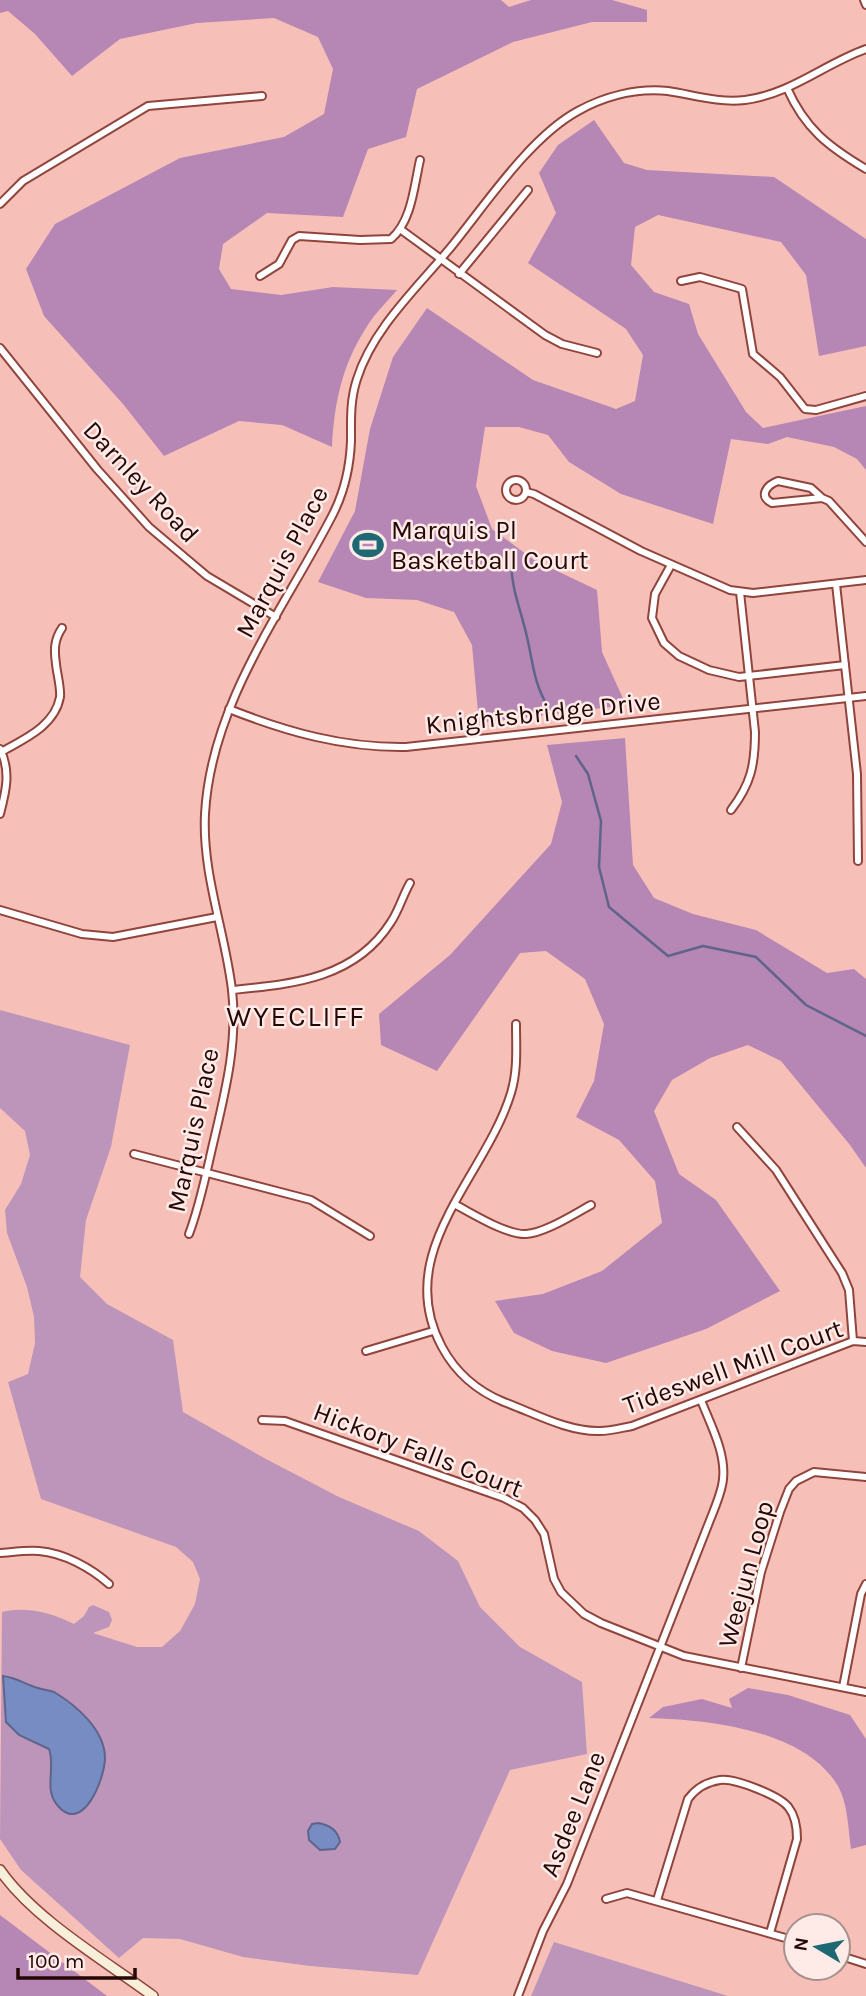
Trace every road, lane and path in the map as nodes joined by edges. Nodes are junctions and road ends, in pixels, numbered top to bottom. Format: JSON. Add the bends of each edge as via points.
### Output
{"nodes":[{"id":1,"x":864,"y":0,"type":"edge"},
{"id":2,"x":866,"y":5,"type":"edge"},
{"id":3,"x":866,"y":49,"type":"edge"},
{"id":4,"x":788,"y":88,"type":"junction"},
{"id":5,"x":262,"y":96,"type":"dead end"},
{"id":6,"x":420,"y":160,"type":"dead end"},
{"id":7,"x":866,"y":169,"type":"edge"},
{"id":8,"x":528,"y":190,"type":"dead end"},
{"id":9,"x":0,"y":204,"type":"edge"},
{"id":10,"x":400,"y":229,"type":"junction"},
{"id":11,"x":440,"y":260,"type":"junction"},
{"id":12,"x":459,"y":274,"type":"junction"},
{"id":13,"x":260,"y":276,"type":"dead end"},
{"id":14,"x":681,"y":281,"type":"dead end"},
{"id":15,"x":0,"y":348,"type":"edge"},
{"id":16,"x":597,"y":353,"type":"dead end"},
{"id":17,"x":866,"y":396,"type":"edge"},
{"id":18,"x":526,"y":492,"type":"dead end"},
{"id":19,"x":822,"y":498,"type":"junction"},
{"id":20,"x":866,"y":542,"type":"edge"},
{"id":21,"x":671,"y":565,"type":"junction"},
{"id":22,"x":866,"y":580,"type":"edge"},
{"id":23,"x":836,"y":584,"type":"junction"},
{"id":24,"x":740,"y":592,"type":"junction"},
{"id":25,"x":276,"y":617,"type":"junction"},
{"id":26,"x":62,"y":628,"type":"dead end"},
{"id":27,"x":845,"y":665,"type":"junction"},
{"id":28,"x":748,"y":676,"type":"junction"},
{"id":29,"x":866,"y":696,"type":"edge"},
{"id":30,"x":849,"y":698,"type":"junction"},
{"id":31,"x":229,"y":709,"type":"junction"},
{"id":32,"x":752,"y":709,"type":"junction"},
{"id":33,"x":1,"y":750,"type":"edge"},
{"id":34,"x":731,"y":810,"type":"dead end"},
{"id":35,"x":0,"y":814,"type":"edge"},
{"id":36,"x":858,"y":861,"type":"dead end"},
{"id":37,"x":411,"y":883,"type":"dead end"},
{"id":38,"x":0,"y":910,"type":"edge"},
{"id":39,"x":218,"y":917,"type":"junction"},
{"id":40,"x":232,"y":990,"type":"junction"},
{"id":41,"x":516,"y":1024,"type":"dead end"},
{"id":42,"x":737,"y":1127,"type":"dead end"},
{"id":43,"x":134,"y":1154,"type":"dead end"},
{"id":44,"x":206,"y":1172,"type":"junction"},
{"id":45,"x":454,"y":1204,"type":"junction"},
{"id":46,"x":592,"y":1205,"type":"dead end"},
{"id":47,"x":189,"y":1234,"type":"dead end"},
{"id":48,"x":370,"y":1236,"type":"dead end"},
{"id":49,"x":433,"y":1331,"type":"junction"},
{"id":50,"x":853,"y":1341,"type":"junction"},
{"id":51,"x":866,"y":1342,"type":"edge"},
{"id":52,"x":366,"y":1351,"type":"dead end"},
{"id":53,"x":701,"y":1400,"type":"junction"},
{"id":54,"x":262,"y":1420,"type":"dead end"},
{"id":55,"x":866,"y":1477,"type":"edge"},
{"id":56,"x":0,"y":1553,"type":"edge"},
{"id":57,"x":109,"y":1584,"type":"dead end"},
{"id":58,"x":866,"y":1584,"type":"edge"},
{"id":59,"x":660,"y":1645,"type":"junction"},
{"id":60,"x":741,"y":1668,"type":"junction"},
{"id":61,"x":843,"y":1687,"type":"junction"},
{"id":62,"x":866,"y":1692,"type":"edge"},
{"id":63,"x":0,"y":1870,"type":"edge"},
{"id":64,"x":606,"y":1899,"type":"dead end"},
{"id":65,"x":657,"y":1900,"type":"junction"},
{"id":66,"x":769,"y":1933,"type":"junction"},
{"id":67,"x":782,"y":1937,"type":"edge"},
{"id":68,"x":153,"y":1996,"type":"edge"},
{"id":69,"x":518,"y":1996,"type":"edge"}],
"edges":[{"from":1,"to":2,"type":"street"},
{"from":3,"to":4,"type":"street","name":"Marquis Place"},
{"from":4,"to":7,"type":"street","via":[[802,117],[824,142]]},
{"from":4,"to":11,"type":"street","name":"Marquis Place","via":[[733,100],[641,91],[594,103],[565,119],[524,157]]},
{"from":5,"to":9,"type":"street","via":[[148,106],[23,181]]},
{"from":6,"to":10,"type":"street"},
{"from":8,"to":12,"type":"street"},
{"from":10,"to":11,"type":"street"},
{"from":10,"to":13,"type":"street","via":[[385,241],[299,236],[279,264]]},
{"from":11,"to":12,"type":"street"},
{"from":11,"to":25,"type":"street","name":"Marquis Place","via":[[362,364],[352,397],[344,486]]},
{"from":12,"to":16,"type":"street","via":[[545,335]]},
{"from":14,"to":17,"type":"street","via":[[700,277],[743,289],[753,354],[780,377],[805,409]]},
{"from":15,"to":25,"type":"street","name":"Darnley Road","via":[[149,527],[207,576]]},
{"from":18,"to":21,"type":"street"},
{"from":19,"to":19,"type":"street","via":[[772,503],[764,495],[772,483],[782,481],[811,488]]},
{"from":19,"to":20,"type":"street","via":[[829,500]]},
{"from":21,"to":24,"type":"street"},
{"from":21,"to":28,"type":"street","via":[[652,607],[653,625],[664,643],[709,670]]},
{"from":22,"to":23,"type":"street"},
{"from":23,"to":24,"type":"street"},
{"from":23,"to":27,"type":"street"},
{"from":24,"to":28,"type":"street"},
{"from":25,"to":31,"type":"street","name":"Marquis Place"},
{"from":26,"to":33,"type":"street","via":[[54,649],[60,697],[51,718],[36,733]]},
{"from":27,"to":28,"type":"street"},
{"from":27,"to":30,"type":"street"},
{"from":28,"to":32,"type":"street"},
{"from":29,"to":30,"type":"street","name":"Knightsbridge Drive"},
{"from":30,"to":32,"type":"street","name":"Knightsbridge Drive"},
{"from":30,"to":36,"type":"street","via":[[858,785]]},
{"from":31,"to":32,"type":"street","name":"Knightsbridge Drive","via":[[310,737],[388,748]]},
{"from":31,"to":39,"type":"street","name":"Marquis Place","via":[[213,759],[205,818],[208,873]]},
{"from":32,"to":34,"type":"street","via":[[753,766],[745,791]]},
{"from":33,"to":35,"type":"street","via":[[8,780]]},
{"from":37,"to":40,"type":"street","via":[[383,934],[354,960],[306,981]]},
{"from":38,"to":39,"type":"street","via":[[82,934],[113,937]]},
{"from":39,"to":40,"type":"street","name":"Marquis Place"},
{"from":40,"to":44,"type":"street","name":"Marquis Place","via":[[232,1053]]},
{"from":41,"to":45,"type":"street","name":"Tideswell Mill Court","via":[[511,1092]]},
{"from":42,"to":50,"type":"street","via":[[776,1170],[842,1273],[849,1290]]},
{"from":43,"to":44,"type":"street"},
{"from":44,"to":47,"type":"street","name":"Marquis Place"},
{"from":44,"to":48,"type":"street","via":[[311,1200]]},
{"from":45,"to":46,"type":"street","via":[[507,1230],[526,1234]]},
{"from":45,"to":49,"type":"street","name":"Tideswell Mill Court","via":[[435,1241],[426,1278]]},
{"from":49,"to":52,"type":"street"},
{"from":49,"to":53,"type":"street","name":"Tideswell Mill Court","via":[[451,1363],[485,1394],[576,1429],[632,1426]]},
{"from":50,"to":51,"type":"street","name":"Tideswell Mill Court"},
{"from":50,"to":53,"type":"street","name":"Tideswell Mill Court"},
{"from":53,"to":59,"type":"street","name":"Asdee Lane","via":[[723,1464],[723,1480]]},
{"from":54,"to":59,"type":"street","name":"Hickory Falls Court","via":[[285,1421],[523,1507],[544,1534],[554,1579],[572,1604],[601,1623]]},
{"from":55,"to":60,"type":"street","name":"Weejun Loop","via":[[814,1472],[789,1489],[761,1572]]},
{"from":56,"to":57,"type":"street","via":[[52,1554],[91,1569]]},
{"from":58,"to":61,"type":"street"},
{"from":59,"to":60,"type":"street","name":"Hickory Falls Court","via":[[684,1656]]},
{"from":59,"to":69,"type":"street","name":"Asdee Lane"},
{"from":60,"to":61,"type":"street","name":"Hickory Falls Court"},
{"from":61,"to":62,"type":"street","name":"Hickory Falls Court"},
{"from":63,"to":68,"type":"street","via":[[43,1916]]},
{"from":64,"to":65,"type":"street","via":[[627,1893]]},
{"from":65,"to":66,"type":"street"},
{"from":65,"to":66,"type":"street","via":[[684,1810],[695,1790],[722,1779],[750,1787],[778,1797],[797,1824],[797,1839]]},
{"from":66,"to":67,"type":"street"}]}
